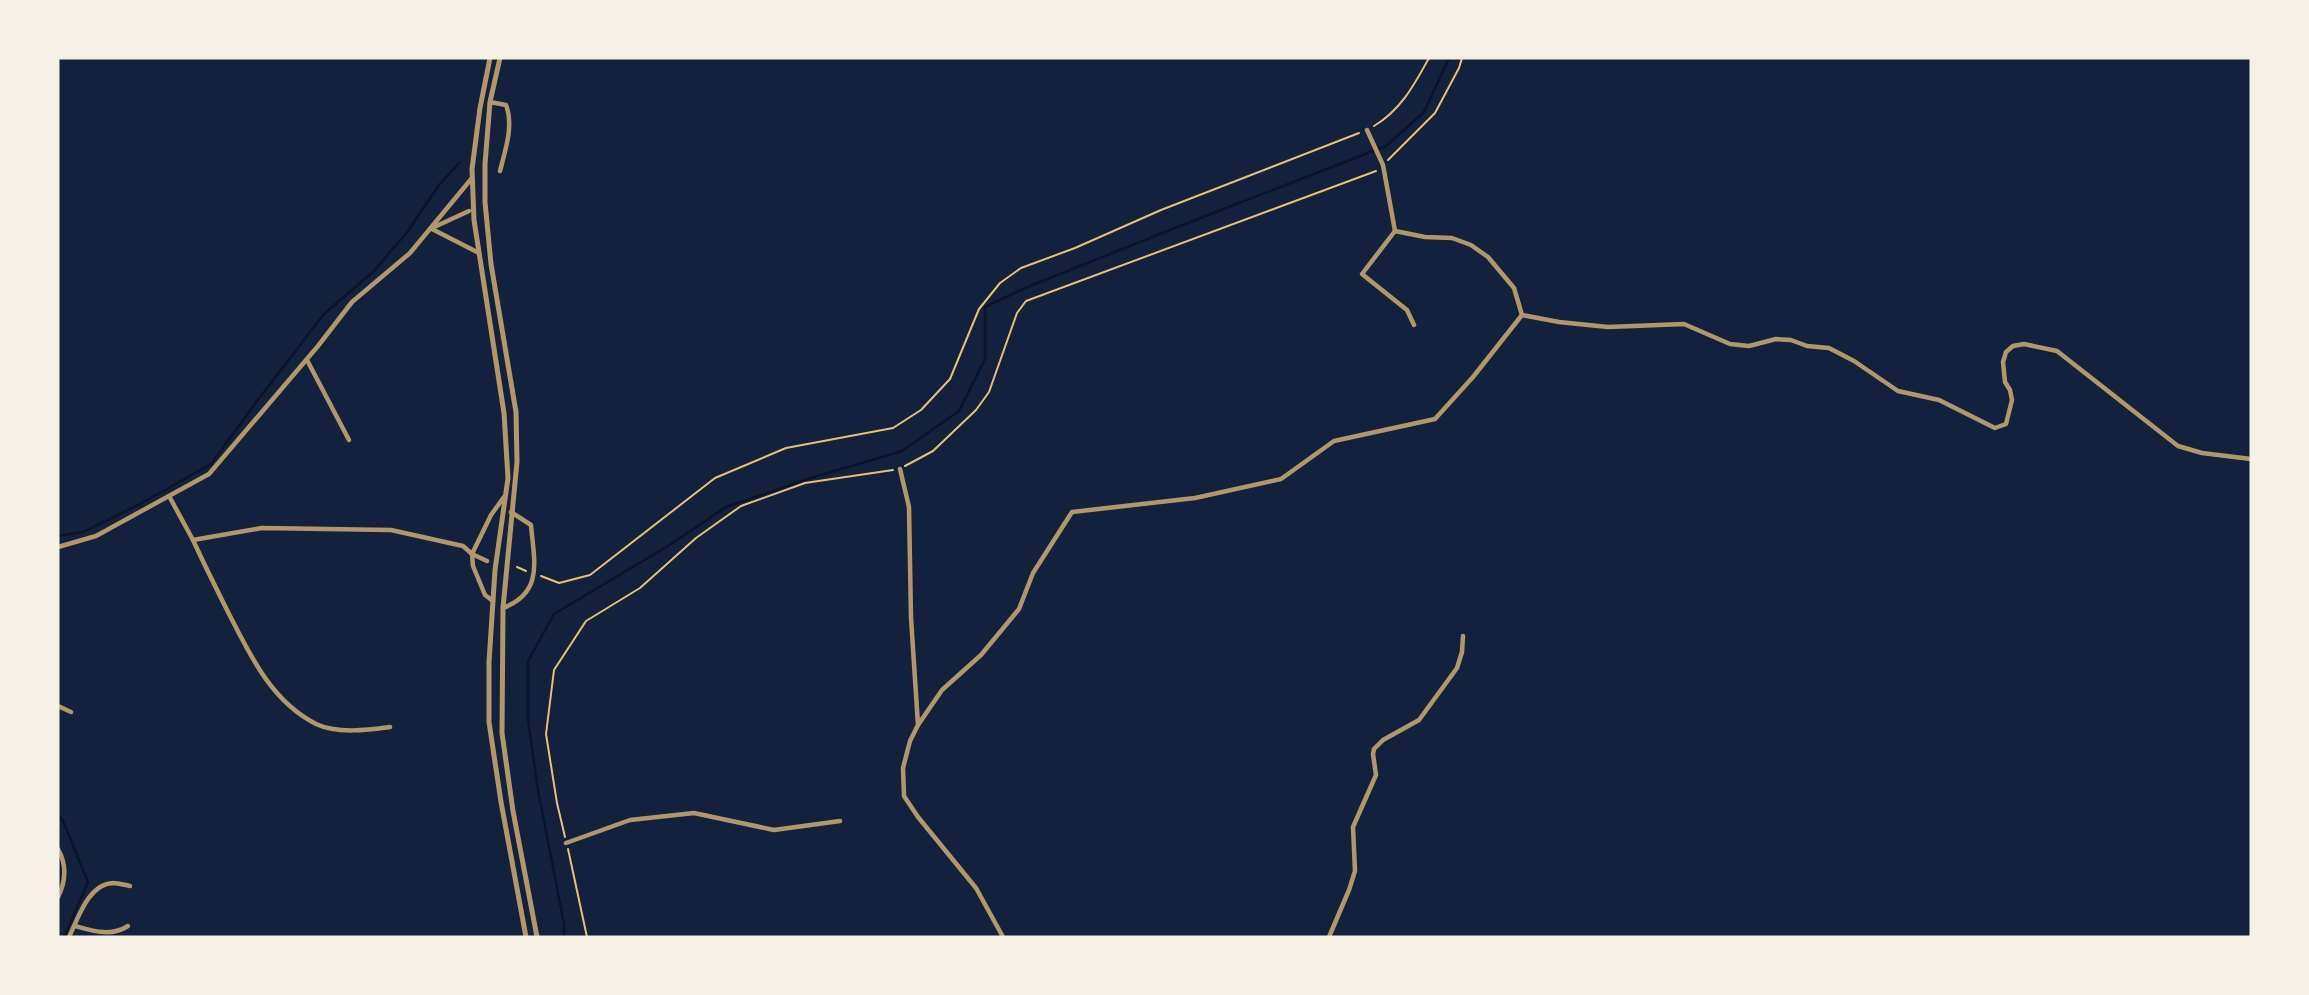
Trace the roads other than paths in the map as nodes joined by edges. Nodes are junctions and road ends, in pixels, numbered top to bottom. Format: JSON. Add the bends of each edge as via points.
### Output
{"nodes":[{"id":1,"x":490,"y":58,"type":"edge"},
{"id":2,"x":499,"y":58,"type":"edge"},
{"id":3,"x":490,"y":102,"type":"junction"},
{"id":4,"x":1367,"y":130,"type":"road end"},
{"id":5,"x":500,"y":172,"type":"dead end"},
{"id":6,"x":472,"y":178,"type":"junction"},
{"id":7,"x":468,"y":211,"type":"dead end"},
{"id":8,"x":432,"y":229,"type":"junction"},
{"id":9,"x":1395,"y":231,"type":"junction"},
{"id":10,"x":479,"y":253,"type":"junction"},
{"id":11,"x":1522,"y":315,"type":"junction"},
{"id":12,"x":1414,"y":326,"type":"dead end"},
{"id":13,"x":307,"y":359,"type":"junction"},
{"id":14,"x":349,"y":440,"type":"dead end"},
{"id":15,"x":2251,"y":459,"type":"edge"},
{"id":16,"x":900,"y":469,"type":"road end"},
{"id":17,"x":169,"y":496,"type":"junction"},
{"id":18,"x":505,"y":496,"type":"junction"},
{"id":19,"x":511,"y":512,"type":"junction"},
{"id":20,"x":193,"y":540,"type":"junction"},
{"id":21,"x":58,"y":547,"type":"edge"},
{"id":22,"x":472,"y":554,"type":"junction"},
{"id":23,"x":487,"y":561,"type":"dead end"},
{"id":24,"x":493,"y":601,"type":"junction"},
{"id":25,"x":503,"y":608,"type":"junction"},
{"id":26,"x":1462,"y":636,"type":"dead end"},
{"id":27,"x":58,"y":706,"type":"edge"},
{"id":28,"x":71,"y":712,"type":"dead end"},
{"id":29,"x":918,"y":725,"type":"junction"},
{"id":30,"x":390,"y":727,"type":"dead end"},
{"id":31,"x":840,"y":821,"type":"dead end"},
{"id":32,"x":566,"y":843,"type":"road end"},
{"id":33,"x":58,"y":849,"type":"edge"},
{"id":34,"x":130,"y":886,"type":"dead end"},
{"id":35,"x":58,"y":897,"type":"edge"},
{"id":36,"x":75,"y":926,"type":"junction"},
{"id":37,"x":128,"y":926,"type":"dead end"},
{"id":38,"x":69,"y":937,"type":"edge"},
{"id":39,"x":526,"y":937,"type":"edge"},
{"id":40,"x":537,"y":937,"type":"edge"},
{"id":41,"x":1003,"y":937,"type":"edge"},
{"id":42,"x":1329,"y":937,"type":"edge"}],
"edges":[{"from":1,"to":6,"type":"street"},
{"from":2,"to":3,"type":"street"},
{"from":3,"to":5,"type":"street","via":[[506,106],[509,113]]},
{"from":3,"to":19,"type":"street","via":[[485,202],[516,412]]},
{"from":4,"to":9,"type":"street","via":[[1383,165]]},
{"from":6,"to":8,"type":"street"},
{"from":6,"to":10,"type":"street"},
{"from":7,"to":8,"type":"street"},
{"from":8,"to":10,"type":"street"},
{"from":8,"to":13,"type":"street","via":[[411,253],[352,302]]},
{"from":9,"to":11,"type":"street","via":[[1471,245],[1488,257],[1514,288]]},
{"from":9,"to":12,"type":"street","via":[[1362,274],[1407,310]]},
{"from":10,"to":18,"type":"street","via":[[505,413]]},
{"from":11,"to":15,"type":"street","via":[[1608,327],[1684,324],[1730,344],[1749,346],[1776,339],[1829,348],[1898,391],[1939,401],[1995,428],[2006,424],[2012,400],[2003,371],[2006,352],[2024,344],[2057,351],[2178,446]]},
{"from":11,"to":29,"type":"street","via":[[1435,419],[1334,441],[1281,479],[1195,498],[1072,512],[1033,573],[1019,609],[981,655],[942,691]]},
{"from":13,"to":14,"type":"street"},
{"from":13,"to":17,"type":"street","via":[[209,474]]},
{"from":16,"to":29,"type":"street","via":[[909,507]]},
{"from":17,"to":20,"type":"street"},
{"from":17,"to":21,"type":"street","via":[[96,536]]},
{"from":18,"to":22,"type":"street"},
{"from":18,"to":24,"type":"street"},
{"from":19,"to":25,"type":"street"},
{"from":19,"to":25,"type":"street","via":[[531,525],[535,574],[518,602]]},
{"from":20,"to":22,"type":"street","via":[[262,528],[391,530],[463,546]]},
{"from":20,"to":30,"type":"street","via":[[248,651],[284,702],[332,729]]},
{"from":22,"to":23,"type":"street"},
{"from":22,"to":24,"type":"street","via":[[485,595]]},
{"from":24,"to":39,"type":"street","via":[[489,722]]},
{"from":25,"to":40,"type":"street","via":[[502,733]]},
{"from":26,"to":42,"type":"street","via":[[1457,668],[1419,720],[1374,749],[1376,775],[1351,836],[1354,871]]},
{"from":27,"to":28,"type":"street"},
{"from":29,"to":41,"type":"street","via":[[903,768],[904,796],[976,888]]},
{"from":31,"to":32,"type":"street","via":[[774,830],[694,813],[630,820]]},
{"from":33,"to":35,"type":"street","via":[[64,860],[64,886]]},
{"from":34,"to":36,"type":"street","via":[[113,883],[101,887],[88,898]]},
{"from":36,"to":37,"type":"street","via":[[118,932]]},
{"from":36,"to":38,"type":"street"}]}
